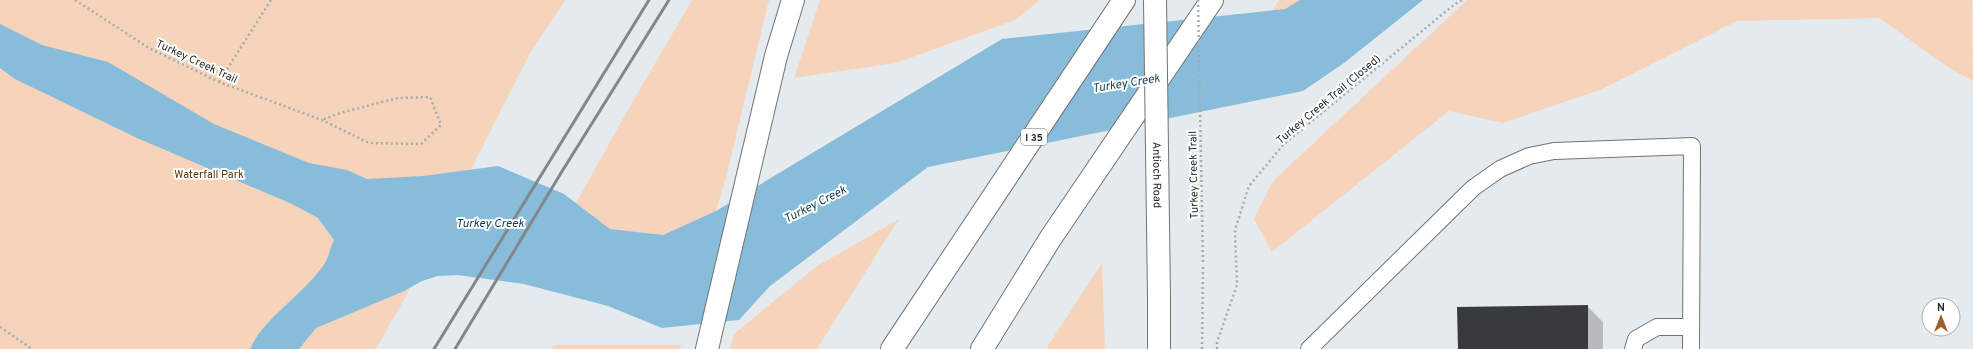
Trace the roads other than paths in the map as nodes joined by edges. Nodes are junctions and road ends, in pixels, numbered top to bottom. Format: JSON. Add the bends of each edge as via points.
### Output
{"nodes":[{"id":1,"x":793,"y":0,"type":"edge"},
{"id":2,"x":1124,"y":0,"type":"edge"},
{"id":3,"x":1155,"y":0,"type":"edge"},
{"id":4,"x":1212,"y":0,"type":"edge"},
{"id":5,"x":1691,"y":327,"type":"junction"},
{"id":6,"x":707,"y":349,"type":"edge"},
{"id":7,"x":892,"y":349,"type":"edge"},
{"id":8,"x":982,"y":349,"type":"edge"},
{"id":9,"x":1159,"y":349,"type":"edge"},
{"id":10,"x":1309,"y":349,"type":"edge"},
{"id":11,"x":1633,"y":349,"type":"edge"},
{"id":12,"x":1691,"y":349,"type":"edge"}],
"edges":[{"from":1,"to":6,"type":"main road","via":[[776,56]]},
{"from":2,"to":7,"type":"main road","number":"I 35"},
{"from":3,"to":9,"type":"main road","name":"Antioch Road","bridge":true},
{"from":4,"to":8,"type":"main road","bridge":true,"via":[[1050,239]]},
{"from":5,"to":10,"type":"lane","via":[[1692,146],[1554,151],[1529,156],[1500,169],[1473,188]]},
{"from":5,"to":11,"type":"lane","via":[[1657,327],[1636,339]]},
{"from":5,"to":12,"type":"lane"}]}
